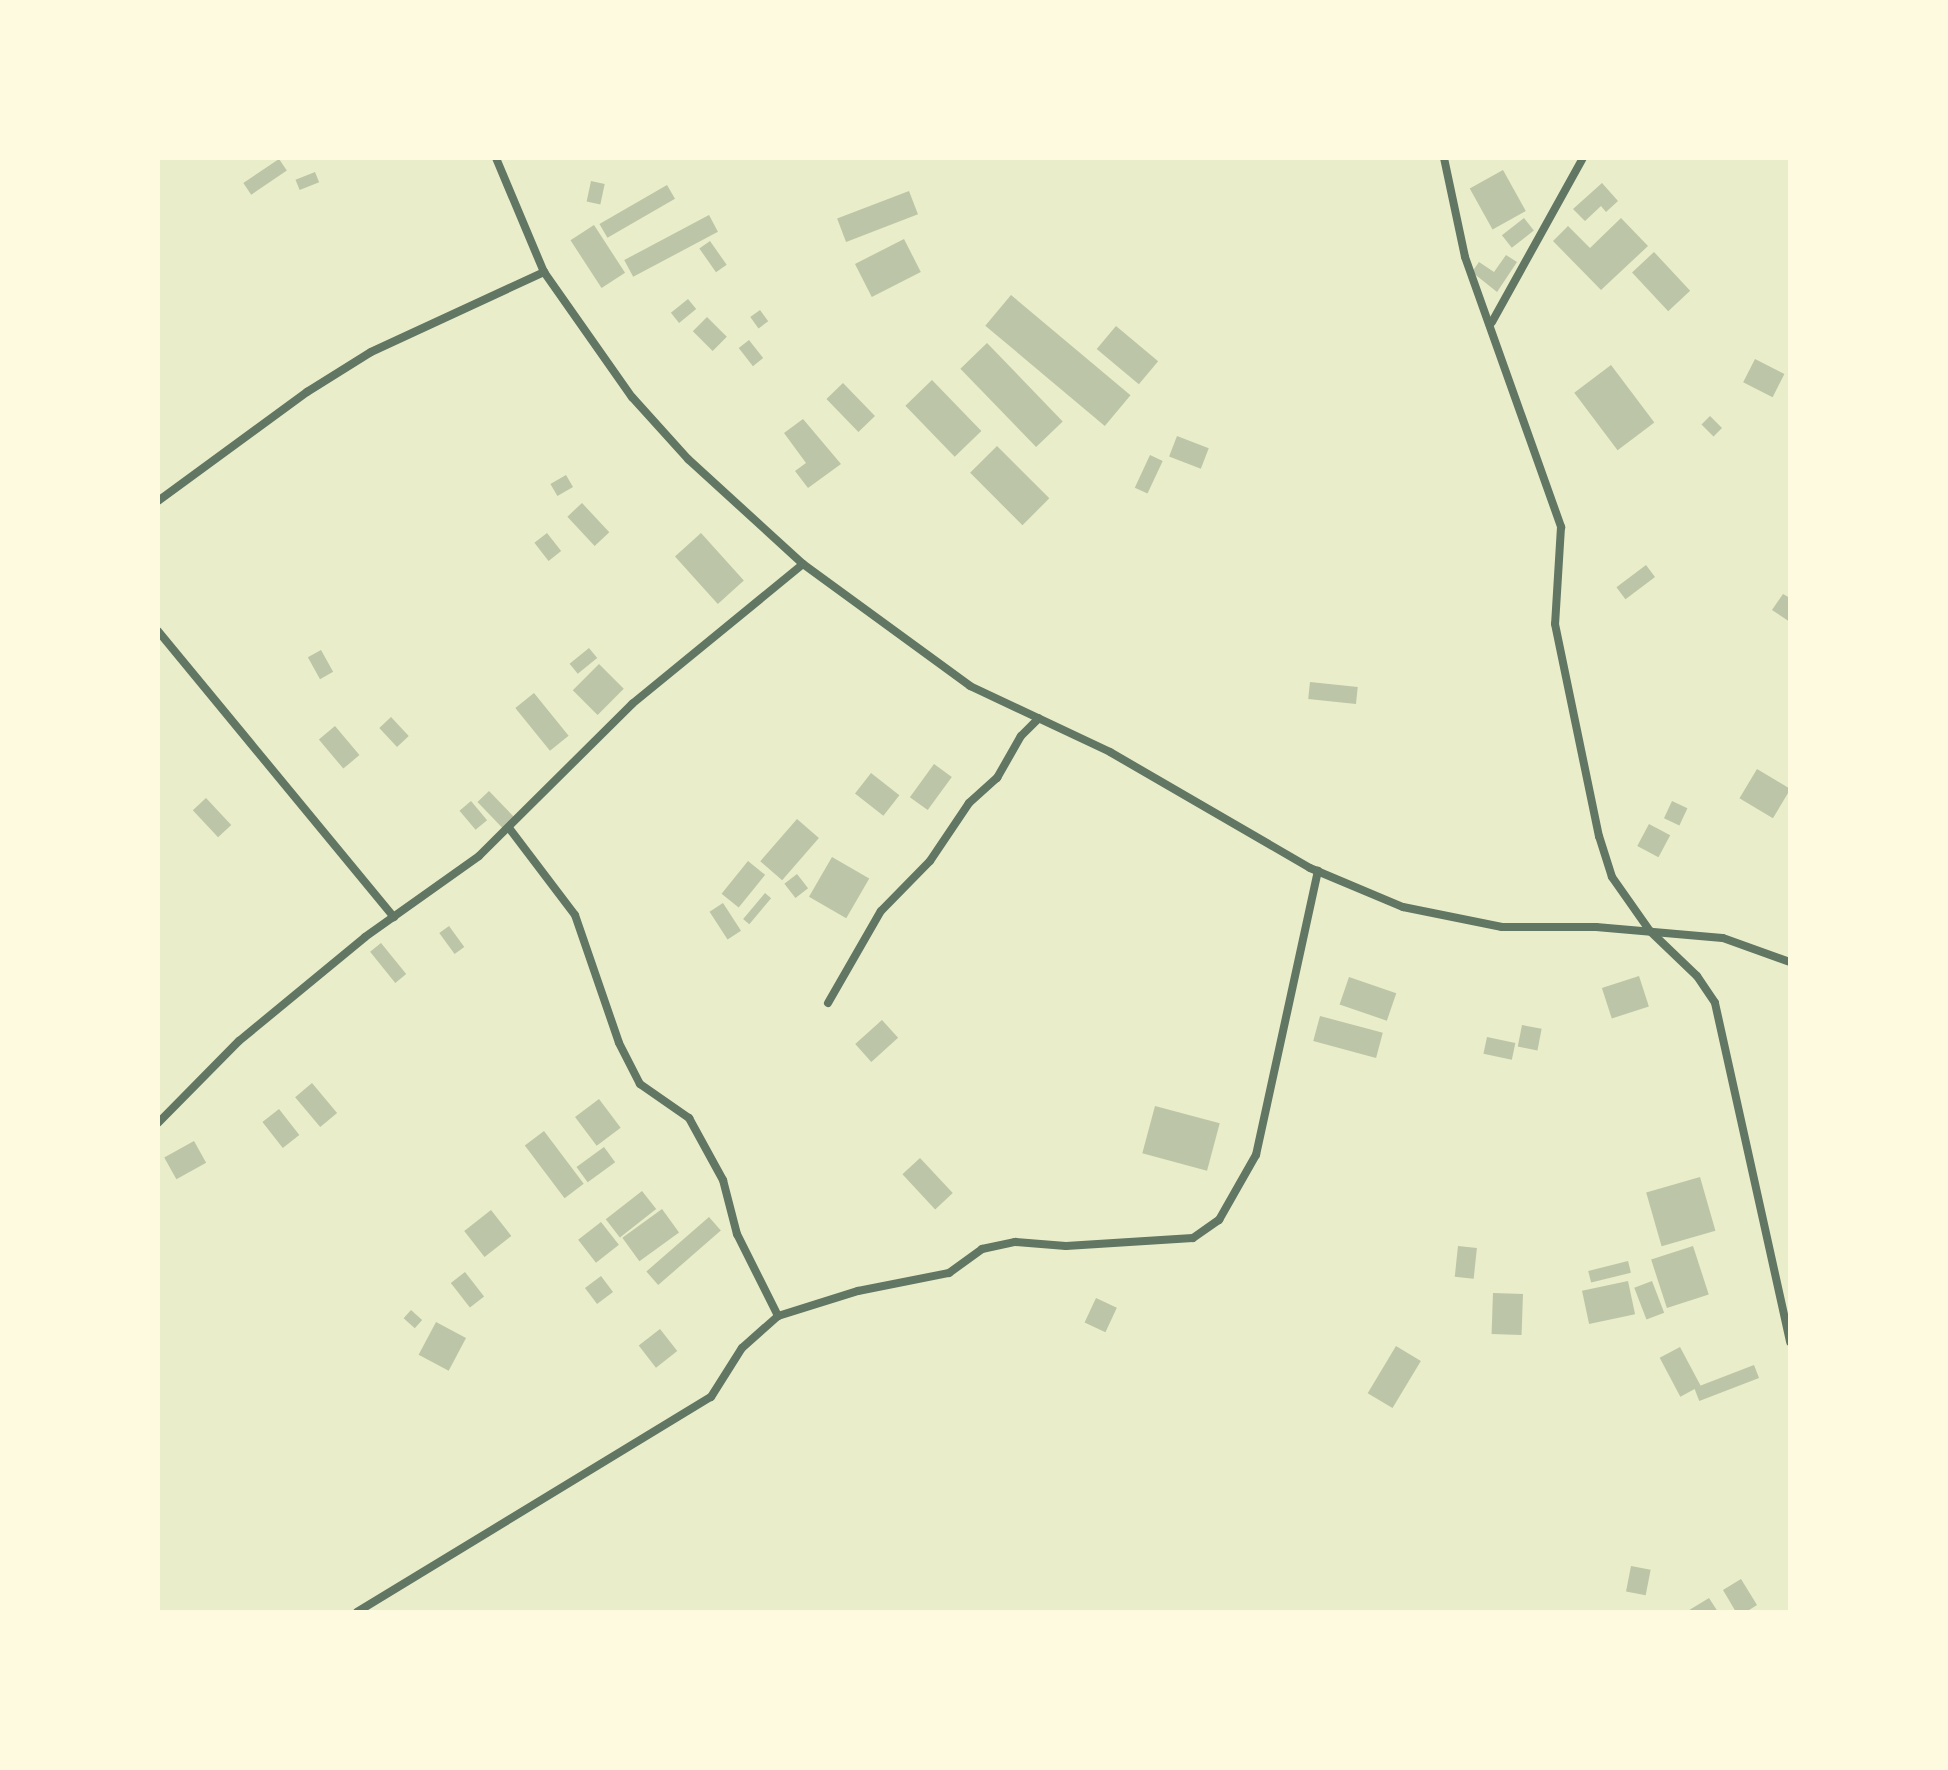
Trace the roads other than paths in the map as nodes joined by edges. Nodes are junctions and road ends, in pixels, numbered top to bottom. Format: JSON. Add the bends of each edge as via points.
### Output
{"nodes":[{"id":1,"x":496,"y":158,"type":"edge"},
{"id":2,"x":1444,"y":158,"type":"edge"},
{"id":3,"x":1583,"y":158,"type":"edge"},
{"id":4,"x":544,"y":272,"type":"junction"},
{"id":5,"x":1492,"y":322,"type":"junction"},
{"id":6,"x":158,"y":501,"type":"edge"},
{"id":7,"x":803,"y":564,"type":"junction"},
{"id":8,"x":158,"y":631,"type":"edge"},
{"id":9,"x":1039,"y":718,"type":"junction"},
{"id":10,"x":509,"y":828,"type":"junction"},
{"id":11,"x":1318,"y":871,"type":"junction"},
{"id":12,"x":394,"y":917,"type":"junction"},
{"id":13,"x":1650,"y":931,"type":"junction"},
{"id":14,"x":1790,"y":962,"type":"edge"},
{"id":15,"x":828,"y":1003,"type":"dead end"},
{"id":16,"x":158,"y":1123,"type":"edge"},
{"id":17,"x":778,"y":1316,"type":"junction"},
{"id":18,"x":1790,"y":1342,"type":"edge"},
{"id":19,"x":357,"y":1612,"type":"edge"}],
"edges":[{"from":1,"to":4,"type":"street"},
{"from":2,"to":5,"type":"street","via":[[1465,257]]},
{"from":3,"to":5,"type":"street"},
{"from":4,"to":6,"type":"street","via":[[371,352]]},
{"from":4,"to":7,"type":"street","via":[[632,397],[688,459]]},
{"from":5,"to":13,"type":"street","via":[[1561,527],[1555,624],[1599,836],[1612,877]]},
{"from":7,"to":9,"type":"street","via":[[970,686]]},
{"from":7,"to":10,"type":"street","via":[[632,704]]},
{"from":8,"to":12,"type":"street"},
{"from":9,"to":11,"type":"street","via":[[1110,752]]},
{"from":9,"to":15,"type":"street","via":[[1021,736],[997,778],[969,803],[930,861],[881,911]]},
{"from":10,"to":12,"type":"street"},
{"from":10,"to":17,"type":"street","via":[[575,915],[619,1043],[640,1084],[689,1118],[723,1180],[737,1234]]},
{"from":11,"to":13,"type":"street","via":[[1403,907],[1502,927]]},
{"from":11,"to":17,"type":"street","via":[[1256,1155],[1219,1220],[1193,1238],[1066,1246],[1015,1242],[982,1249],[949,1273],[858,1291]]},
{"from":12,"to":16,"type":"street","via":[[239,1041]]},
{"from":13,"to":14,"type":"street","via":[[1723,938]]},
{"from":13,"to":18,"type":"street","via":[[1697,976],[1715,1003]]},
{"from":17,"to":19,"type":"street","via":[[742,1348],[711,1397]]}]}
